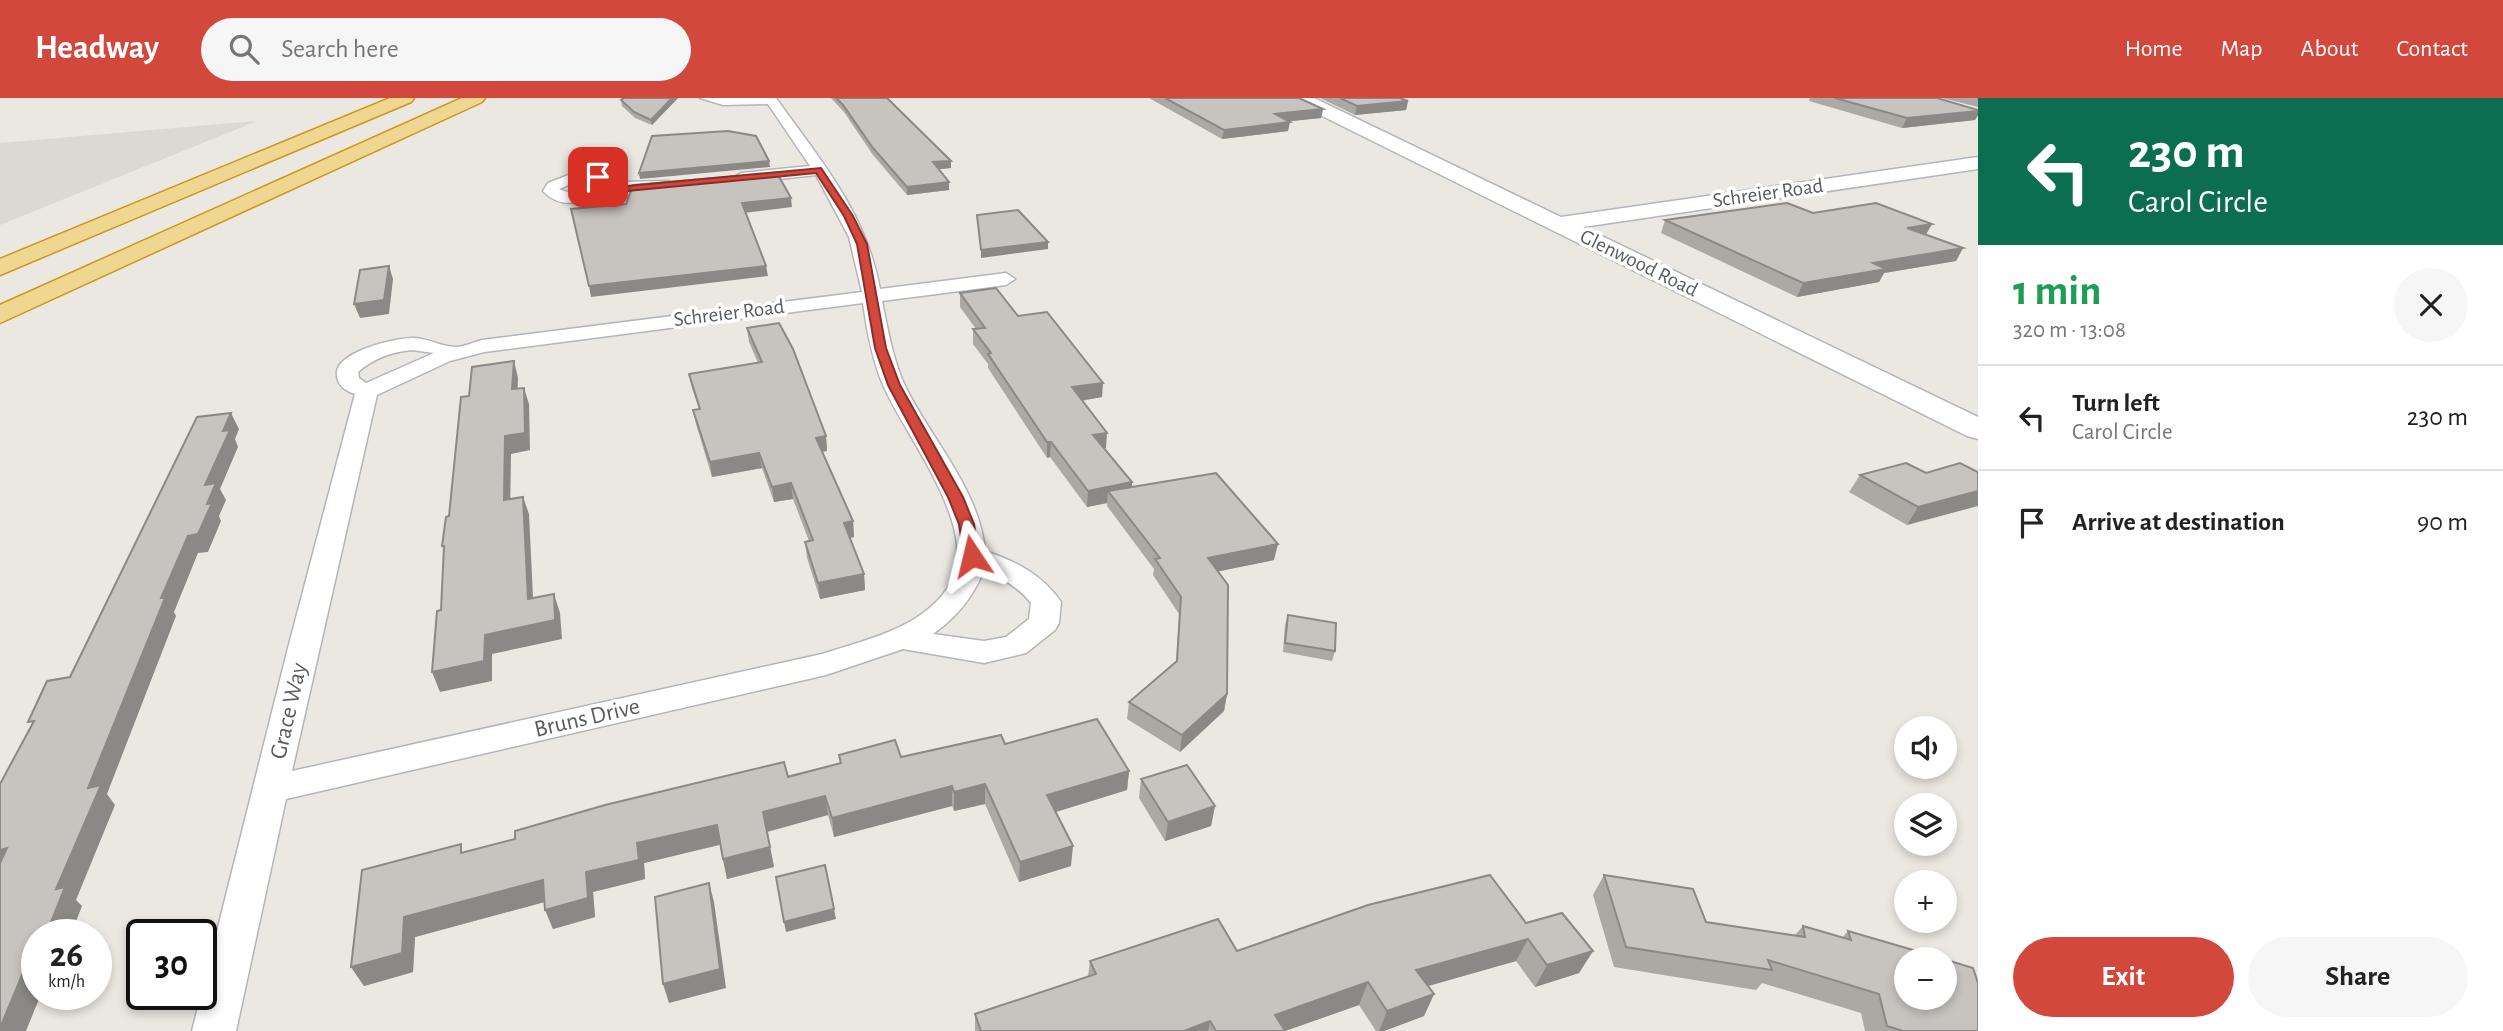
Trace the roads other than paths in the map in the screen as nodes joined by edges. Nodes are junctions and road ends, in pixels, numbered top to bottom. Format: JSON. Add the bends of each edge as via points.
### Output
{"nodes":[{"id":1,"x":405,"y":98,"type":"edge"},
{"id":2,"x":476,"y":98,"type":"edge"},
{"id":3,"x":706,"y":98,"type":"edge"},
{"id":4,"x":1300,"y":98,"type":"edge"},
{"id":5,"x":770,"y":99,"type":"edge"},
{"id":6,"x":1978,"y":163,"type":"edge"},
{"id":7,"x":818,"y":170,"type":"junction"},
{"id":8,"x":730,"y":180,"type":"edge"},
{"id":9,"x":678,"y":185,"type":"edge"},
{"id":10,"x":611,"y":187,"type":"dead end"},
{"id":11,"x":1559,"y":224,"type":"junction"},
{"id":12,"x":0,"y":268,"type":"edge"},
{"id":13,"x":1006,"y":279,"type":"dead end"},
{"id":14,"x":871,"y":296,"type":"junction"},
{"id":15,"x":0,"y":315,"type":"edge"},
{"id":16,"x":453,"y":354,"type":"junction"},
{"id":17,"x":367,"y":391,"type":"junction"},
{"id":18,"x":1978,"y":429,"type":"edge"},
{"id":19,"x":972,"y":556,"type":"junction"},
{"id":20,"x":902,"y":639,"type":"junction"},
{"id":21,"x":271,"y":789,"type":"junction"},
{"id":22,"x":215,"y":1031,"type":"edge"}],
"edges":[{"from":1,"to":12,"type":"highway"},
{"from":2,"to":15,"type":"highway"},
{"from":3,"to":5,"type":"street","name":"Bruns Drive"},
{"from":4,"to":11,"type":"street","name":"Glenwood Road"},
{"from":5,"to":7,"type":"street","name":"Bruns Drive"},
{"from":6,"to":11,"type":"street","name":"Schreier Road"},
{"from":7,"to":8,"type":"street"},
{"from":7,"to":14,"type":"street","name":"Bruns Drive","via":[[862,244]]},
{"from":9,"to":10,"type":"street"},
{"from":11,"to":18,"type":"street","name":"Glenwood Road"},
{"from":13,"to":14,"type":"street","name":"Schreier Road"},
{"from":14,"to":16,"type":"street","name":"Schreier Road","via":[[564,334]]},
{"from":14,"to":19,"type":"street","name":"Bruns Drive","via":[[880,348],[894,385],[955,497],[967,524]]},
{"from":16,"to":17,"type":"street","name":"Schreier Road"},
{"from":16,"to":17,"type":"street","via":[[421,344],[380,349],[358,358],[347,370],[348,380]]},
{"from":17,"to":21,"type":"street","name":"Grace Way"},
{"from":19,"to":20,"type":"street","name":"Bruns Drive","via":[[965,584],[955,600]]},
{"from":19,"to":20,"type":"street","name":"Bruns Drive","via":[[1032,583],[1046,602],[1044,623],[1015,646],[984,652]]},
{"from":20,"to":21,"type":"street","name":"Bruns Drive","via":[[826,664]]},
{"from":21,"to":22,"type":"street","name":"Grace Way"}]}
